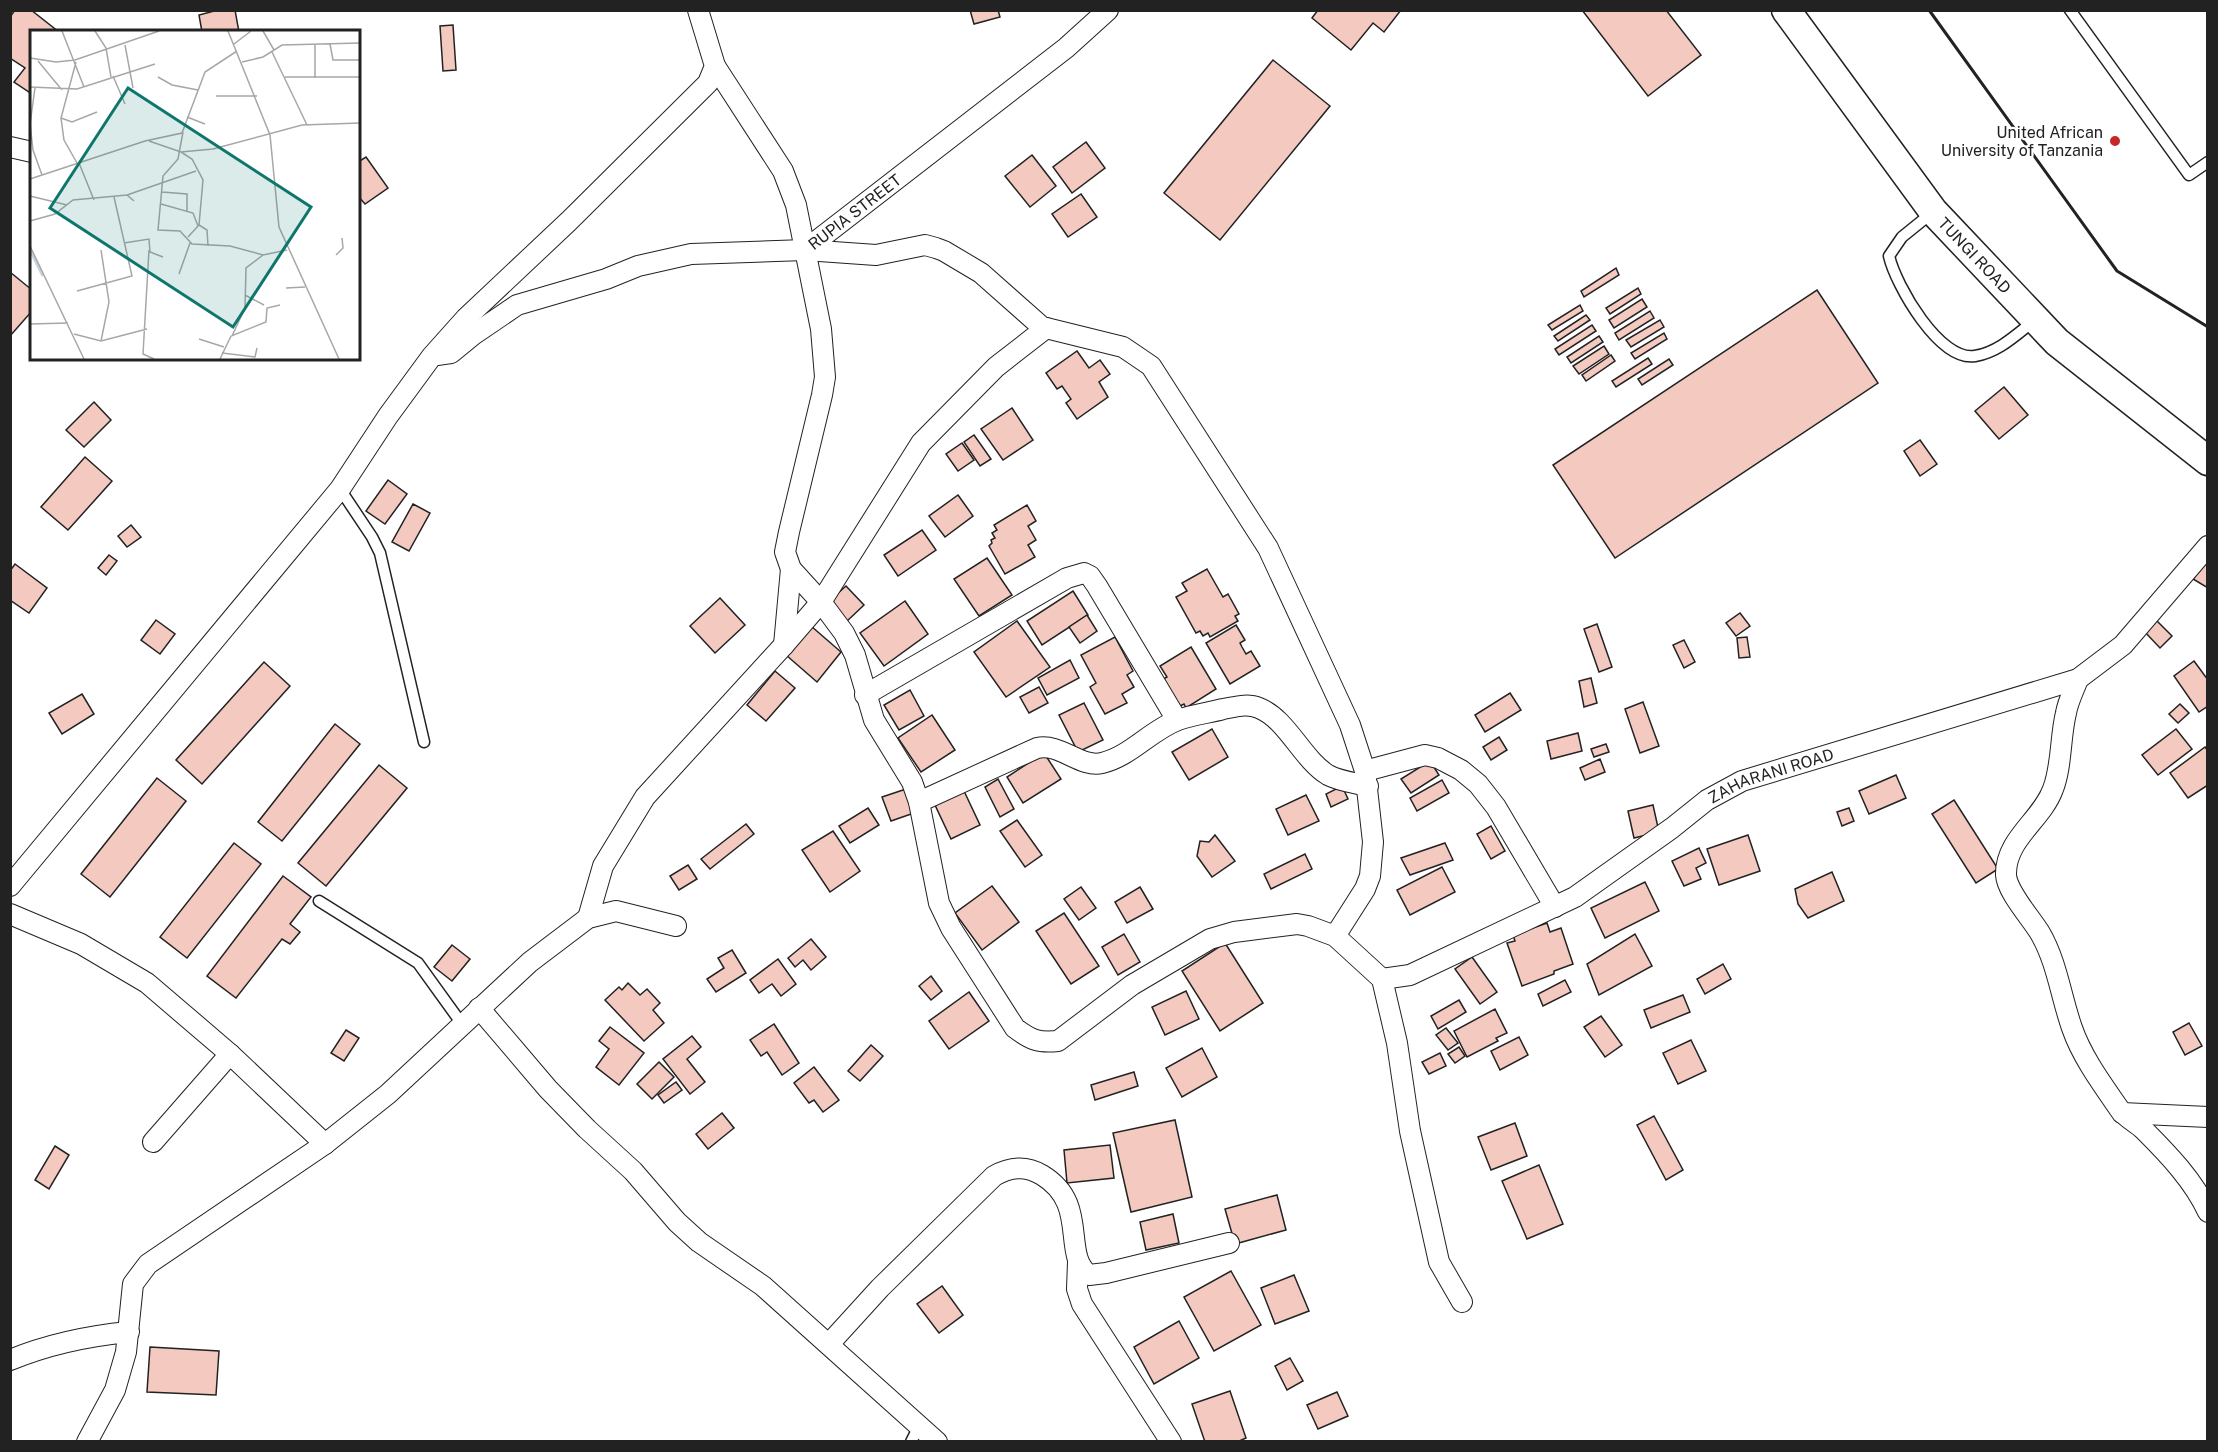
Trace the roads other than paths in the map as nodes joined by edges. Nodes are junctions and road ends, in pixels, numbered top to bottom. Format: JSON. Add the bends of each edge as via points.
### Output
{"nodes":[{"id":1,"x":698,"y":10,"type":"edge"},
{"id":2,"x":1108,"y":10,"type":"edge"},
{"id":3,"x":1786,"y":10,"type":"edge"},
{"id":4,"x":2070,"y":10,"type":"edge"},
{"id":5,"x":715,"y":66,"type":"junction"},
{"id":6,"x":10,"y":147,"type":"edge"},
{"id":7,"x":30,"y":152,"type":"edge"},
{"id":8,"x":2208,"y":162,"type":"edge"},
{"id":9,"x":1934,"y":212,"type":"junction"},
{"id":10,"x":805,"y":250,"type":"junction"},
{"id":11,"x":2035,"y":320,"type":"junction"},
{"id":12,"x":1046,"y":328,"type":"junction"},
{"id":13,"x":432,"y":356,"type":"junction"},
{"id":14,"x":2208,"y":461,"type":"edge"},
{"id":15,"x":340,"y":489,"type":"junction"},
{"id":16,"x":2208,"y":546,"type":"edge"},
{"id":17,"x":791,"y":568,"type":"junction"},
{"id":18,"x":820,"y":602,"type":"junction"},
{"id":19,"x":784,"y":645,"type":"junction"},
{"id":20,"x":2078,"y":679,"type":"junction"},
{"id":21,"x":865,"y":695,"type":"junction"},
{"id":22,"x":1177,"y":720,"type":"junction"},
{"id":23,"x":424,"y":742,"type":"dead end"},
{"id":24,"x":1366,"y":779,"type":"junction"},
{"id":25,"x":919,"y":802,"type":"junction"},
{"id":26,"x":10,"y":886,"type":"edge"},
{"id":27,"x":319,"y":901,"type":"dead end"},
{"id":28,"x":1555,"y":908,"type":"junction"},
{"id":29,"x":10,"y":915,"type":"edge"},
{"id":30,"x":588,"y":918,"type":"junction"},
{"id":31,"x":676,"y":926,"type":"dead end"},
{"id":32,"x":1335,"y":936,"type":"junction"},
{"id":33,"x":1382,"y":979,"type":"junction"},
{"id":34,"x":479,"y":1008,"type":"junction"},
{"id":35,"x":462,"y":1024,"type":"junction"},
{"id":36,"x":230,"y":1054,"type":"junction"},
{"id":37,"x":2122,"y":1113,"type":"junction"},
{"id":38,"x":2208,"y":1116,"type":"edge"},
{"id":39,"x":153,"y":1142,"type":"dead end"},
{"id":40,"x":325,"y":1144,"type":"junction"},
{"id":41,"x":2208,"y":1212,"type":"edge"},
{"id":42,"x":1229,"y":1243,"type":"dead end"},
{"id":43,"x":1078,"y":1262,"type":"junction"},
{"id":44,"x":1462,"y":1302,"type":"dead end"},
{"id":45,"x":129,"y":1332,"type":"junction"},
{"id":46,"x":829,"y":1344,"type":"junction"},
{"id":47,"x":10,"y":1360,"type":"edge"},
{"id":48,"x":915,"y":1434,"type":"edge"},
{"id":49,"x":87,"y":1442,"type":"edge"},
{"id":50,"x":937,"y":1442,"type":"edge"},
{"id":51,"x":1171,"y":1442,"type":"edge"}],
"edges":[{"from":1,"to":5,"type":"street"},
{"from":2,"to":10,"type":"street","name":"RUPIA STREET","via":[[1066,48]]},
{"from":3,"to":9,"type":"main road","name":"TUNGI ROAD"},
{"from":4,"to":8,"type":"lane","via":[[2189,175]]},
{"from":5,"to":10,"type":"street","via":[[783,171],[796,205]]},
{"from":5,"to":13,"type":"street","via":[[708,83],[466,318]]},
{"from":6,"to":7,"type":"street"},
{"from":9,"to":11,"type":"main road","name":"TUNGI ROAD"},
{"from":9,"to":11,"type":"lane","via":[[1902,237],[1889,256],[1907,298],[1942,345],[1959,355],[1974,356],[1996,350]]},
{"from":10,"to":12,"type":"street","via":[[876,255],[925,245],[936,248],[981,273]]},
{"from":10,"to":13,"type":"street","name":"RUPIA STREET","via":[[691,254],[638,266],[517,305],[451,352]]},
{"from":10,"to":17,"type":"street","via":[[821,329],[825,376],[786,544]]},
{"from":11,"to":14,"type":"main road","name":"TUNGI ROAD","via":[[2057,342]]},
{"from":12,"to":18,"type":"street","via":[[996,368],[921,443]]},
{"from":12,"to":24,"type":"street","via":[[1123,347],[1151,366],[1268,548],[1350,725]]},
{"from":13,"to":15,"type":"street"},
{"from":15,"to":23,"type":"lane","via":[[380,553]]},
{"from":15,"to":26,"type":"street"},
{"from":16,"to":20,"type":"street","name":"ZAHARANI ROAD","via":[[2123,645]]},
{"from":17,"to":18,"type":"street"},
{"from":17,"to":19,"type":"street"},
{"from":18,"to":19,"type":"street"},
{"from":18,"to":21,"type":"street","via":[[851,646]]},
{"from":19,"to":30,"type":"street","via":[[645,797],[603,866]]},
{"from":20,"to":28,"type":"street","name":"ZAHARANI ROAD","via":[[1742,781],[1707,800]]},
{"from":20,"to":37,"type":"street","via":[[2066,711],[2054,787],[2015,845],[2006,866],[2006,878],[2041,935],[2078,1042]]},
{"from":21,"to":22,"type":"street","via":[[1067,578],[1084,573],[1097,586]]},
{"from":21,"to":25,"type":"street","via":[[874,720],[912,782]]},
{"from":22,"to":24,"type":"street","via":[[1242,705],[1256,706],[1270,715],[1330,776]]},
{"from":22,"to":25,"type":"street","via":[[1102,763],[1093,764],[1050,747],[1037,748]]},
{"from":24,"to":28,"type":"street","via":[[1425,755],[1461,770],[1496,807]]},
{"from":24,"to":32,"type":"street","via":[[1373,842],[1371,876]]},
{"from":25,"to":32,"type":"street","via":[[937,895],[951,928],[1015,1028],[1028,1038],[1058,1041],[1132,985],[1222,934],[1297,924]]},
{"from":27,"to":35,"type":"lane","via":[[418,963]]},
{"from":28,"to":33,"type":"street","name":"ZAHARANI ROAD","via":[[1410,975]]},
{"from":29,"to":36,"type":"street","via":[[81,944],[147,983]]},
{"from":30,"to":31,"type":"street","via":[[616,911]]},
{"from":30,"to":34,"type":"street"},
{"from":32,"to":33,"type":"street"},
{"from":33,"to":44,"type":"street","via":[[1439,1262]]},
{"from":34,"to":35,"type":"street"},
{"from":34,"to":46,"type":"street","via":[[548,1089],[633,1171],[676,1222],[763,1286]]},
{"from":35,"to":40,"type":"street","via":[[388,1094]]},
{"from":36,"to":39,"type":"street"},
{"from":36,"to":40,"type":"street"},
{"from":37,"to":38,"type":"street"},
{"from":37,"to":41,"type":"street","via":[[2143,1128],[2184,1174]]},
{"from":40,"to":45,"type":"street","via":[[148,1263],[133,1284]]},
{"from":42,"to":43,"type":"street","via":[[1094,1276]]},
{"from":43,"to":46,"type":"street","via":[[1065,1198],[1053,1182],[1034,1171],[1014,1168],[994,1176]]},
{"from":43,"to":51,"type":"street","via":[[1077,1289],[1082,1304]]},
{"from":45,"to":47,"type":"street","via":[[85,1337]]},
{"from":45,"to":49,"type":"street","via":[[116,1390]]},
{"from":46,"to":48,"type":"street"},
{"from":48,"to":50,"type":"street"}]}
